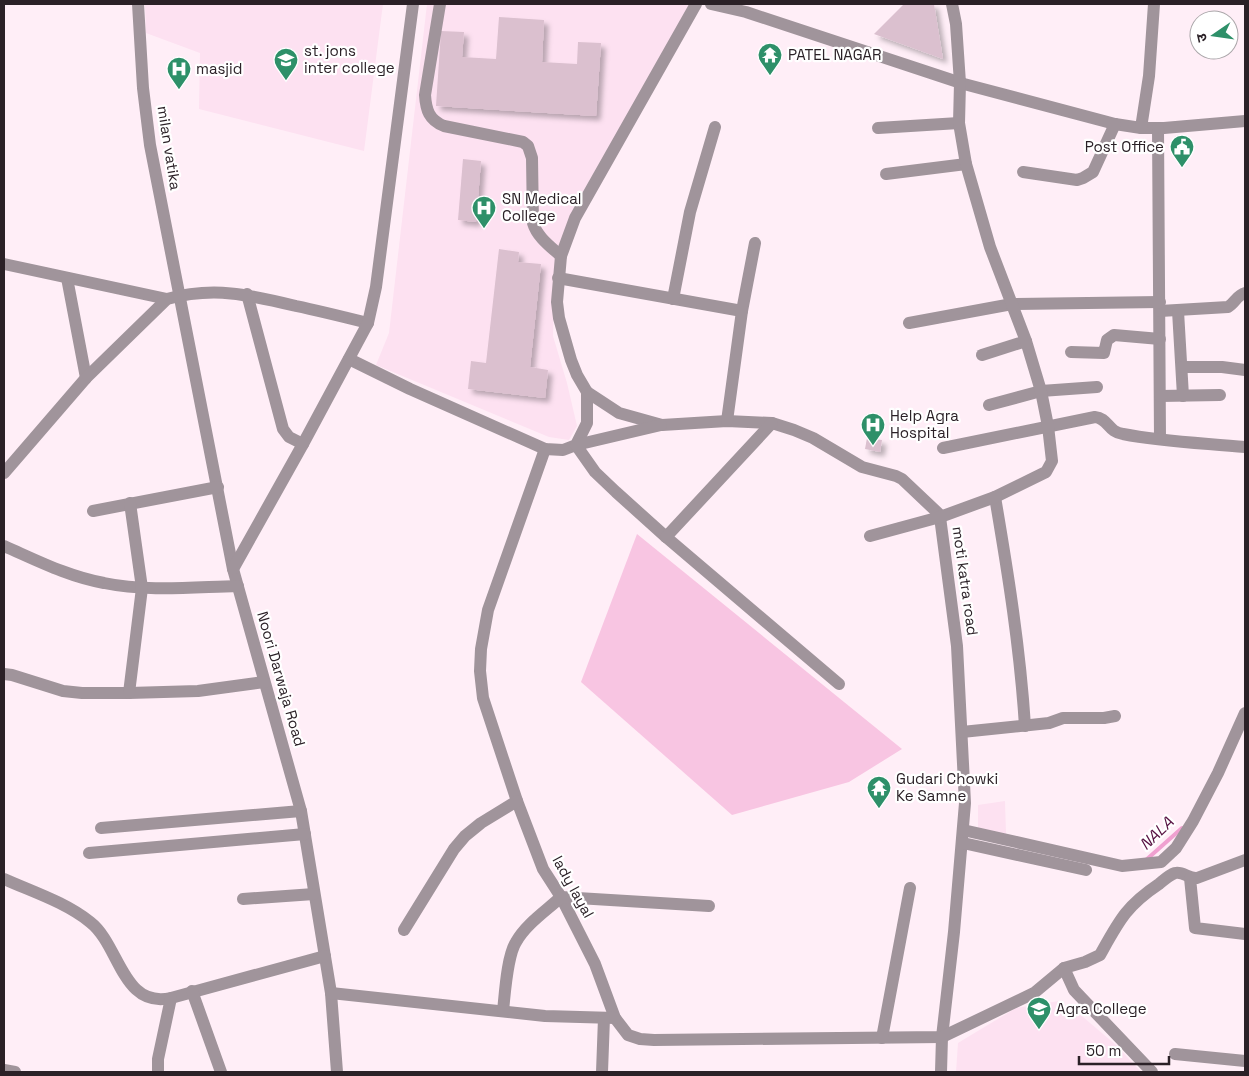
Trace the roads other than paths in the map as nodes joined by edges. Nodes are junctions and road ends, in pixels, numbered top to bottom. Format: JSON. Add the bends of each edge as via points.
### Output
{"nodes":[{"id":1,"x":138,"y":4,"type":"edge"},
{"id":2,"x":413,"y":4,"type":"edge"},
{"id":3,"x":440,"y":4,"type":"edge"},
{"id":4,"x":696,"y":4,"type":"edge"},
{"id":5,"x":712,"y":4,"type":"edge"},
{"id":6,"x":952,"y":4,"type":"edge"},
{"id":7,"x":1154,"y":4,"type":"edge"},
{"id":8,"x":960,"y":83,"type":"junction"},
{"id":9,"x":1245,"y":121,"type":"edge"},
{"id":10,"x":959,"y":123,"type":"junction"},
{"id":11,"x":1115,"y":124,"type":"junction"},
{"id":12,"x":715,"y":127,"type":"dead end"},
{"id":13,"x":878,"y":128,"type":"dead end"},
{"id":14,"x":1141,"y":128,"type":"junction"},
{"id":15,"x":1158,"y":128,"type":"junction"},
{"id":16,"x":966,"y":164,"type":"junction"},
{"id":17,"x":1023,"y":172,"type":"dead end"},
{"id":18,"x":886,"y":174,"type":"dead end"},
{"id":19,"x":755,"y":243,"type":"dead end"},
{"id":20,"x":561,"y":256,"type":"junction"},
{"id":21,"x":4,"y":264,"type":"edge"},
{"id":22,"x":67,"y":278,"type":"junction"},
{"id":23,"x":558,"y":278,"type":"junction"},
{"id":24,"x":1245,"y":293,"type":"edge"},
{"id":25,"x":247,"y":294,"type":"junction"},
{"id":26,"x":173,"y":297,"type":"junction"},
{"id":27,"x":673,"y":299,"type":"junction"},
{"id":28,"x":1012,"y":304,"type":"junction"},
{"id":29,"x":1160,"y":306,"type":"junction"},
{"id":30,"x":742,"y":311,"type":"junction"},
{"id":31,"x":1178,"y":311,"type":"junction"},
{"id":32,"x":368,"y":323,"type":"junction"},
{"id":33,"x":909,"y":323,"type":"dead end"},
{"id":34,"x":1160,"y":339,"type":"junction"},
{"id":35,"x":1026,"y":342,"type":"junction"},
{"id":36,"x":1070,"y":352,"type":"dead end"},
{"id":37,"x":982,"y":355,"type":"dead end"},
{"id":38,"x":349,"y":359,"type":"junction"},
{"id":39,"x":1182,"y":367,"type":"junction"},
{"id":40,"x":1245,"y":370,"type":"edge"},
{"id":41,"x":86,"y":378,"type":"junction"},
{"id":42,"x":1097,"y":387,"type":"dead end"},
{"id":43,"x":1041,"y":391,"type":"junction"},
{"id":44,"x":587,"y":392,"type":"junction"},
{"id":45,"x":1220,"y":395,"type":"dead end"},
{"id":46,"x":1160,"y":396,"type":"junction"},
{"id":47,"x":1183,"y":396,"type":"junction"},
{"id":48,"x":989,"y":405,"type":"dead end"},
{"id":49,"x":727,"y":421,"type":"junction"},
{"id":50,"x":772,"y":423,"type":"junction"},
{"id":51,"x":662,"y":425,"type":"junction"},
{"id":52,"x":1048,"y":426,"type":"junction"},
{"id":53,"x":1160,"y":439,"type":"junction"},
{"id":54,"x":303,"y":444,"type":"junction"},
{"id":55,"x":576,"y":445,"type":"junction"},
{"id":56,"x":1245,"y":446,"type":"edge"},
{"id":57,"x":943,"y":448,"type":"dead end"},
{"id":58,"x":546,"y":449,"type":"junction"},
{"id":59,"x":4,"y":473,"type":"edge"},
{"id":60,"x":218,"y":487,"type":"junction"},
{"id":61,"x":995,"y":496,"type":"junction"},
{"id":62,"x":130,"y":503,"type":"junction"},
{"id":63,"x":93,"y":511,"type":"dead end"},
{"id":64,"x":940,"y":517,"type":"junction"},
{"id":65,"x":666,"y":536,"type":"junction"},
{"id":66,"x":870,"y":536,"type":"dead end"},
{"id":67,"x":4,"y":546,"type":"edge"},
{"id":68,"x":233,"y":569,"type":"junction"},
{"id":69,"x":238,"y":586,"type":"junction"},
{"id":70,"x":142,"y":588,"type":"junction"},
{"id":71,"x":4,"y":674,"type":"edge"},
{"id":72,"x":264,"y":682,"type":"junction"},
{"id":73,"x":839,"y":684,"type":"dead end"},
{"id":74,"x":129,"y":693,"type":"junction"},
{"id":75,"x":1245,"y":713,"type":"edge"},
{"id":76,"x":1115,"y":716,"type":"dead end"},
{"id":77,"x":1025,"y":726,"type":"junction"},
{"id":78,"x":962,"y":732,"type":"junction"},
{"id":79,"x":517,"y":801,"type":"junction"},
{"id":80,"x":301,"y":811,"type":"junction"},
{"id":81,"x":102,"y":828,"type":"dead end"},
{"id":82,"x":963,"y":830,"type":"junction"},
{"id":83,"x":305,"y":834,"type":"junction"},
{"id":84,"x":962,"y":843,"type":"junction"},
{"id":85,"x":89,"y":853,"type":"dead end"},
{"id":86,"x":1245,"y":860,"type":"edge"},
{"id":87,"x":1161,"y":862,"type":"junction"},
{"id":88,"x":1086,"y":870,"type":"dead end"},
{"id":89,"x":1167,"y":878,"type":"junction"},
{"id":90,"x":1190,"y":878,"type":"junction"},
{"id":91,"x":4,"y":879,"type":"edge"},
{"id":92,"x":910,"y":888,"type":"dead end"},
{"id":93,"x":314,"y":894,"type":"junction"},
{"id":94,"x":561,"y":897,"type":"junction"},
{"id":95,"x":243,"y":899,"type":"dead end"},
{"id":96,"x":709,"y":906,"type":"dead end"},
{"id":97,"x":404,"y":930,"type":"dead end"},
{"id":98,"x":1245,"y":934,"type":"edge"},
{"id":99,"x":325,"y":956,"type":"junction"},
{"id":100,"x":1064,"y":968,"type":"junction"},
{"id":101,"x":192,"y":991,"type":"junction"},
{"id":102,"x":331,"y":993,"type":"junction"},
{"id":103,"x":171,"y":998,"type":"junction"},
{"id":104,"x":502,"y":1011,"type":"junction"},
{"id":105,"x":609,"y":1018,"type":"junction"},
{"id":106,"x":942,"y":1037,"type":"junction"},
{"id":107,"x":882,"y":1038,"type":"junction"},
{"id":108,"x":1175,"y":1054,"type":"dead end"},
{"id":109,"x":1245,"y":1061,"type":"edge"},
{"id":110,"x":4,"y":1070,"type":"edge"},
{"id":111,"x":14,"y":1072,"type":"edge"},
{"id":112,"x":158,"y":1072,"type":"edge"},
{"id":113,"x":221,"y":1072,"type":"edge"},
{"id":114,"x":337,"y":1072,"type":"edge"},
{"id":115,"x":602,"y":1072,"type":"edge"},
{"id":116,"x":941,"y":1072,"type":"edge"},
{"id":117,"x":1152,"y":1072,"type":"edge"}],
"edges":[{"from":1,"to":26,"type":"street","name":"milan vatika","via":[[143,88]]},
{"from":2,"to":32,"type":"street","via":[[376,287]]},
{"from":3,"to":20,"type":"street","via":[[425,96],[426,111],[444,126],[523,142],[528,146],[532,158],[534,229]]},
{"from":4,"to":20,"type":"street","via":[[575,218]]},
{"from":5,"to":8,"type":"street","via":[[746,12]]},
{"from":6,"to":8,"type":"street"},
{"from":7,"to":14,"type":"street","via":[[1149,76]]},
{"from":8,"to":10,"type":"street"},
{"from":8,"to":11,"type":"street"},
{"from":9,"to":15,"type":"street"},
{"from":10,"to":13,"type":"street"},
{"from":10,"to":16,"type":"street"},
{"from":11,"to":14,"type":"street"},
{"from":11,"to":17,"type":"street","via":[[1094,172],[1088,176],[1077,180]]},
{"from":12,"to":27,"type":"street","via":[[690,212]]},
{"from":14,"to":15,"type":"street"},
{"from":15,"to":29,"type":"street"},
{"from":16,"to":18,"type":"street"},
{"from":16,"to":28,"type":"street","via":[[990,247]]},
{"from":19,"to":30,"type":"street"},
{"from":20,"to":23,"type":"street"},
{"from":21,"to":22,"type":"street"},
{"from":22,"to":26,"type":"street"},
{"from":22,"to":41,"type":"street"},
{"from":23,"to":27,"type":"street"},
{"from":23,"to":44,"type":"street","via":[[559,318],[571,360]]},
{"from":24,"to":31,"type":"street","via":[[1228,307]]},
{"from":25,"to":26,"type":"street","via":[[215,292]]},
{"from":25,"to":32,"type":"street"},
{"from":25,"to":54,"type":"street","via":[[283,429],[289,437]]},
{"from":26,"to":41,"type":"street"},
{"from":26,"to":60,"type":"street","name":"Noori Darwaja Road"},
{"from":27,"to":30,"type":"street"},
{"from":28,"to":29,"type":"street"},
{"from":28,"to":33,"type":"street"},
{"from":28,"to":35,"type":"street"},
{"from":29,"to":31,"type":"street"},
{"from":29,"to":34,"type":"street"},
{"from":30,"to":49,"type":"street"},
{"from":31,"to":39,"type":"street"},
{"from":32,"to":38,"type":"street"},
{"from":34,"to":36,"type":"street","via":[[1114,335],[1107,340],[1104,353]]},
{"from":34,"to":46,"type":"street"},
{"from":35,"to":37,"type":"street"},
{"from":35,"to":43,"type":"street"},
{"from":38,"to":54,"type":"street"},
{"from":38,"to":58,"type":"street","via":[[410,390]]},
{"from":39,"to":40,"type":"street"},
{"from":39,"to":47,"type":"street"},
{"from":41,"to":59,"type":"street"},
{"from":42,"to":43,"type":"street"},
{"from":43,"to":48,"type":"street"},
{"from":43,"to":52,"type":"street"},
{"from":44,"to":51,"type":"street","name":"moti katra road","via":[[619,413]]},
{"from":44,"to":55,"type":"street","via":[[587,423]]},
{"from":45,"to":47,"type":"street"},
{"from":46,"to":47,"type":"street"},
{"from":46,"to":53,"type":"street"},
{"from":49,"to":50,"type":"street","name":"moti katra road"},
{"from":49,"to":51,"type":"street","name":"moti katra road"},
{"from":50,"to":64,"type":"street","name":"moti katra road","via":[[813,438],[862,467],[896,476],[919,493]]},
{"from":50,"to":65,"type":"street"},
{"from":51,"to":55,"type":"street"},
{"from":52,"to":53,"type":"street","via":[[1095,416],[1104,419],[1114,432]]},
{"from":52,"to":57,"type":"street"},
{"from":52,"to":61,"type":"street","via":[[1052,461],[1046,472]]},
{"from":53,"to":56,"type":"street"},
{"from":54,"to":68,"type":"street"},
{"from":55,"to":58,"type":"street","via":[[563,450]]},
{"from":55,"to":65,"type":"street","via":[[595,472]]},
{"from":58,"to":79,"type":"street","name":"lady layal","via":[[488,610],[481,649],[483,698]]},
{"from":60,"to":62,"type":"street"},
{"from":60,"to":68,"type":"street","name":"Noori Darwaja Road"},
{"from":61,"to":64,"type":"street"},
{"from":61,"to":77,"type":"street","via":[[1014,606]]},
{"from":62,"to":63,"type":"street"},
{"from":62,"to":70,"type":"street"},
{"from":64,"to":66,"type":"street"},
{"from":64,"to":78,"type":"street","name":"moti katra road","via":[[957,646]]},
{"from":65,"to":73,"type":"street"},
{"from":67,"to":70,"type":"street","via":[[83,578]]},
{"from":68,"to":69,"type":"street","name":"Noori Darwaja Road"},
{"from":69,"to":70,"type":"street"},
{"from":69,"to":72,"type":"street","name":"Noori Darwaja Road"},
{"from":70,"to":74,"type":"street"},
{"from":71,"to":74,"type":"street","via":[[63,691]]},
{"from":72,"to":74,"type":"street","via":[[198,691]]},
{"from":72,"to":80,"type":"street","name":"Noori Darwaja Road"},
{"from":75,"to":87,"type":"street","via":[[1193,821],[1176,848]]},
{"from":76,"to":77,"type":"street","via":[[1064,718]]},
{"from":77,"to":78,"type":"street"},
{"from":78,"to":82,"type":"street","name":"moti katra road"},
{"from":79,"to":94,"type":"street","name":"lady layal","via":[[542,869]]},
{"from":79,"to":97,"type":"street","via":[[481,823],[454,849]]},
{"from":80,"to":81,"type":"street"},
{"from":80,"to":83,"type":"street","name":"Noori Darwaja Road"},
{"from":82,"to":84,"type":"street","name":"moti katra road"},
{"from":82,"to":87,"type":"street","via":[[1122,866]]},
{"from":83,"to":85,"type":"street"},
{"from":83,"to":93,"type":"street","name":"Noori Darwaja Road"},
{"from":84,"to":88,"type":"street"},
{"from":84,"to":106,"type":"street","name":"moti katra road"},
{"from":86,"to":90,"type":"street"},
{"from":87,"to":89,"type":"street"},
{"from":89,"to":90,"type":"street","via":[[1176,873]]},
{"from":89,"to":100,"type":"street","via":[[1126,910],[1100,955]]},
{"from":90,"to":98,"type":"street","via":[[1195,928]]},
{"from":91,"to":103,"type":"street","via":[[73,909],[103,936],[129,982],[139,993],[162,1000]]},
{"from":92,"to":107,"type":"street"},
{"from":93,"to":95,"type":"street"},
{"from":93,"to":99,"type":"street","name":"Noori Darwaja Road"},
{"from":94,"to":96,"type":"street"},
{"from":94,"to":104,"type":"street","via":[[515,943]]},
{"from":94,"to":105,"type":"street","name":"lady layal","via":[[601,978]]},
{"from":99,"to":101,"type":"street"},
{"from":99,"to":102,"type":"street","name":"Noori Darwaja Road"},
{"from":100,"to":106,"type":"street","via":[[1034,993]]},
{"from":100,"to":117,"type":"street","via":[[1074,990]]},
{"from":101,"to":103,"type":"street"},
{"from":101,"to":113,"type":"street"},
{"from":102,"to":104,"type":"street"},
{"from":102,"to":114,"type":"street","name":"Noori Darwaja Road"},
{"from":103,"to":112,"type":"street"},
{"from":104,"to":105,"type":"street"},
{"from":105,"to":107,"type":"street","name":"lady layal","via":[[628,1035],[640,1039]]},
{"from":105,"to":115,"type":"street"},
{"from":106,"to":107,"type":"street","name":"lady layal"},
{"from":106,"to":116,"type":"street","name":"moti katra road"},
{"from":108,"to":109,"type":"street"},
{"from":110,"to":111,"type":"street"}]}
